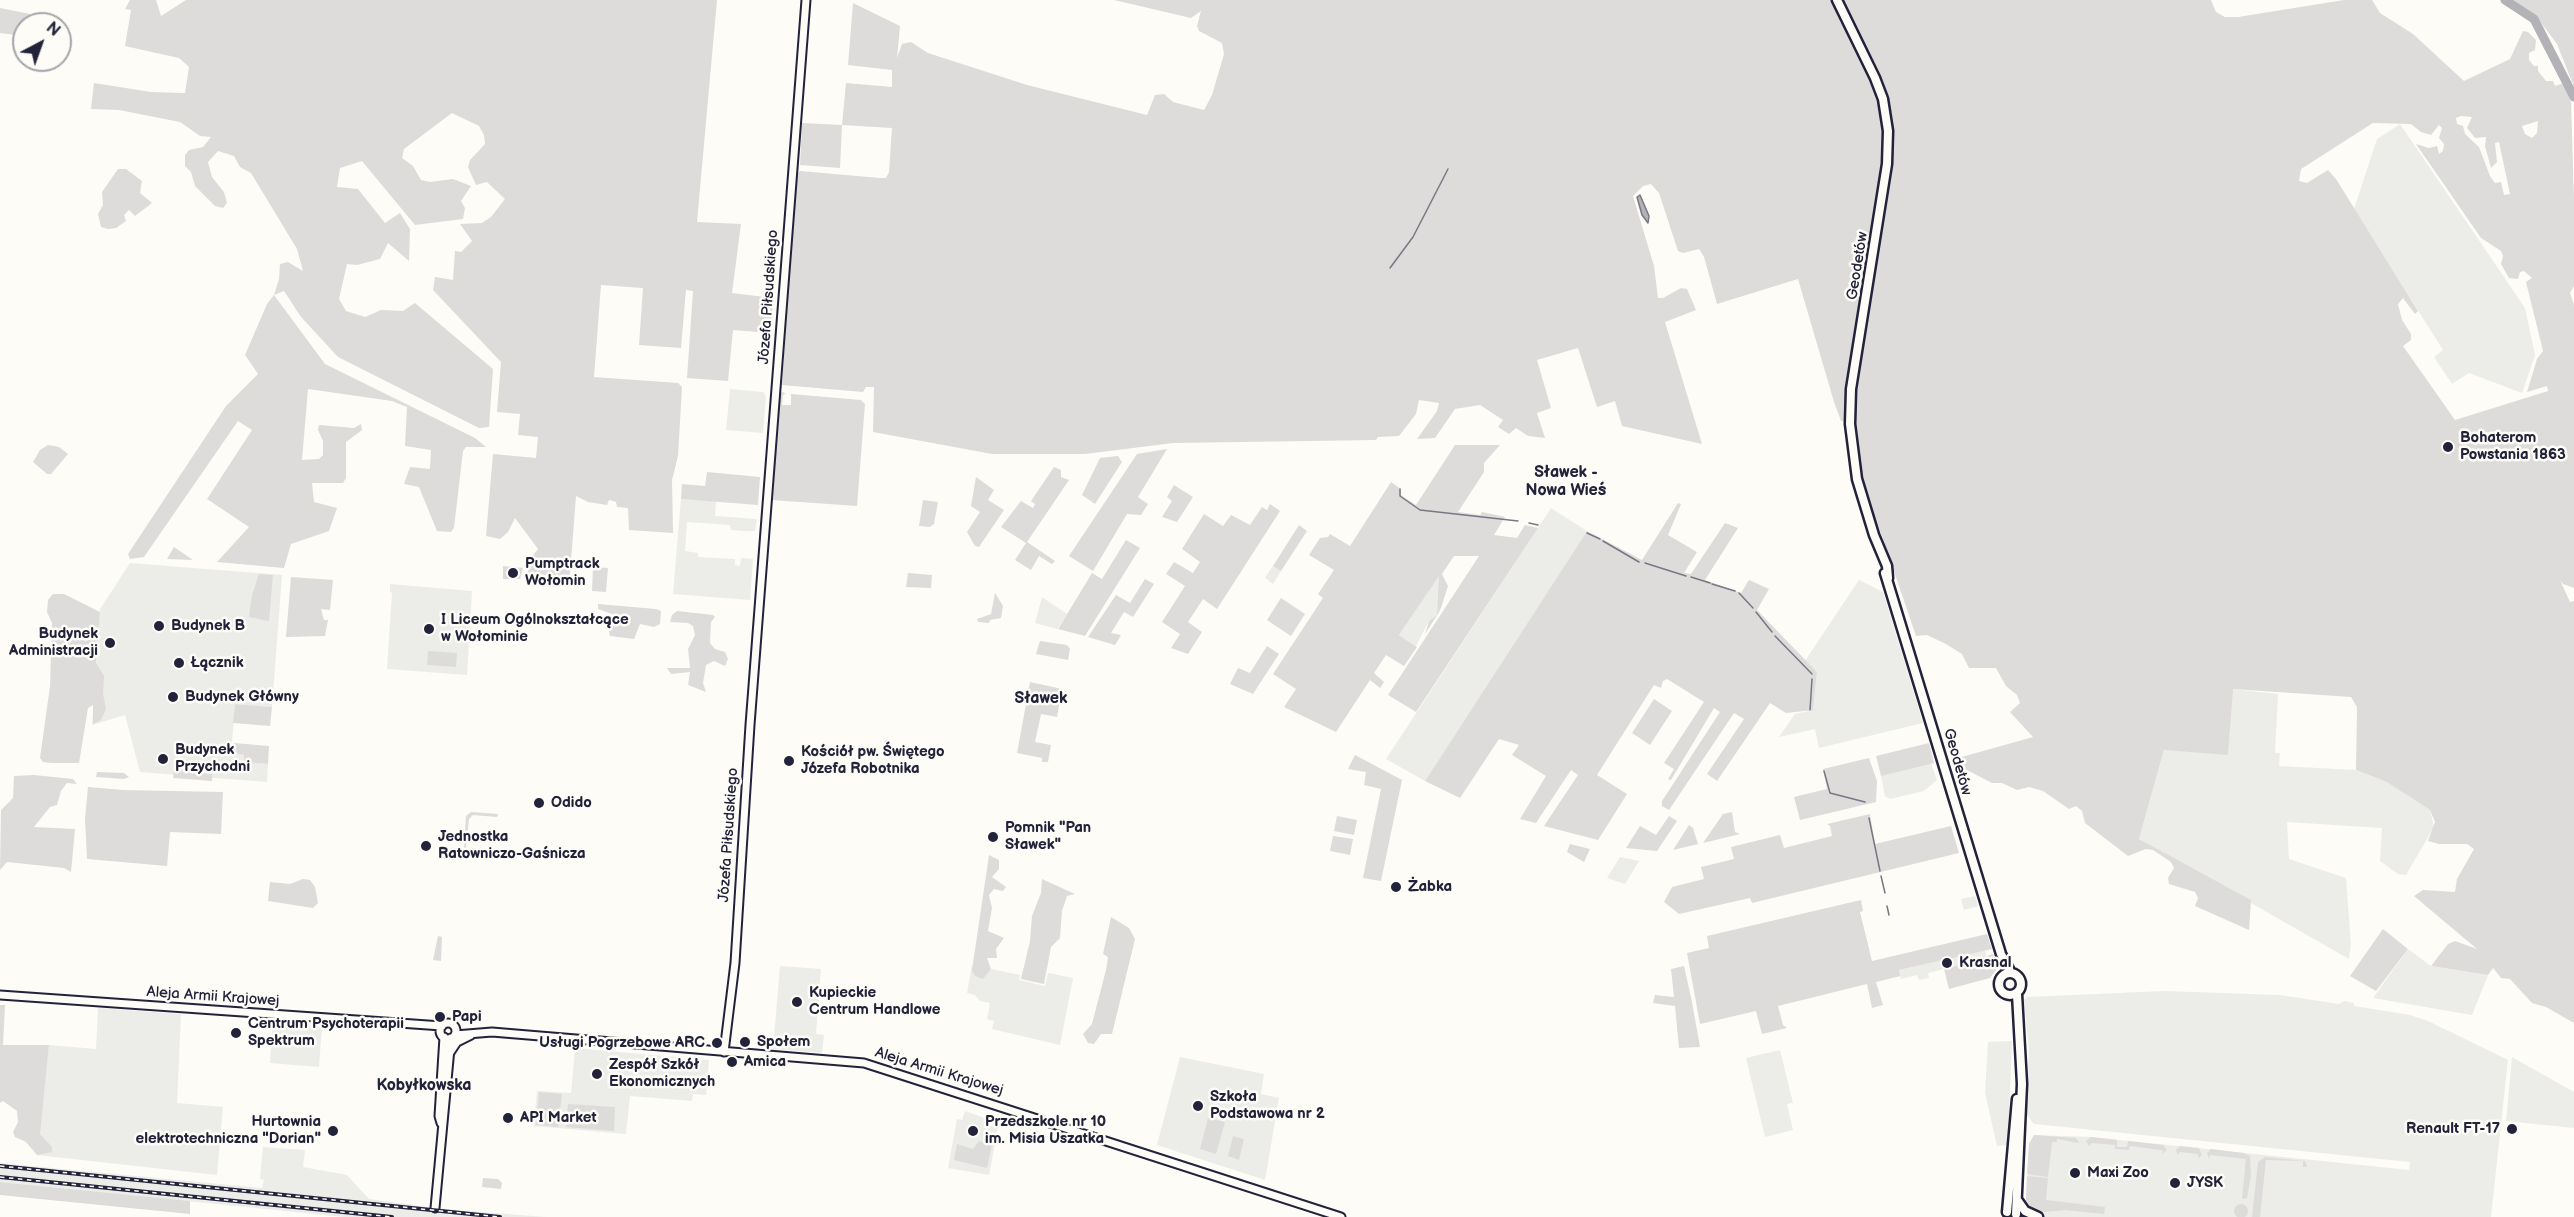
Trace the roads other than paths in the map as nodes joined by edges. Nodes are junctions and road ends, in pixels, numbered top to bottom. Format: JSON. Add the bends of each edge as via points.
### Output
{"nodes":[{"id":1,"x":806,"y":0,"type":"edge"},
{"id":2,"x":1837,"y":0,"type":"edge"},
{"id":3,"x":2007,"y":974,"type":"junction"},
{"id":4,"x":0,"y":995,"type":"edge"},
{"id":5,"x":2013,"y":995,"type":"junction"},
{"id":6,"x":478,"y":1031,"type":"junction"},
{"id":7,"x":448,"y":1033,"type":"junction"},
{"id":8,"x":724,"y":1052,"type":"junction"},
{"id":9,"x":448,"y":1057,"type":"junction"},
{"id":10,"x":2019,"y":1064,"type":"junction"},
{"id":11,"x":441,"y":1123,"type":"junction"},
{"id":12,"x":2018,"y":1201,"type":"junction"},
{"id":13,"x":435,"y":1208,"type":"dead end"},
{"id":14,"x":2010,"y":1215,"type":"edge"},
{"id":15,"x":1341,"y":1217,"type":"edge"},
{"id":16,"x":2038,"y":1217,"type":"edge"}],
"edges":[{"from":1,"to":8,"type":"street","name":"Józefa Piłsudskiego","via":[[735,963]]},
{"from":2,"to":3,"type":"main road","name":"Geodetów","via":[[1875,78],[1888,131],[1887,164],[1851,389],[1850,424],[1857,479]]},
{"from":3,"to":5,"type":"main road","via":[[2016,975],[2021,982]]},
{"from":3,"to":5,"type":"main road","via":[[1999,987],[2004,994]]},
{"from":4,"to":7,"type":"street","name":"Aleja Armii Krajowej","via":[[423,1027]]},
{"from":5,"to":10,"type":"main road"},
{"from":6,"to":7,"type":"street","name":"Aleja Armii Krajowej"},
{"from":6,"to":8,"type":"street","name":"Aleja Armii Krajowej"},
{"from":6,"to":9,"type":"street","via":[[459,1040]]},
{"from":7,"to":9,"type":"street"},
{"from":7,"to":11,"type":"street"},
{"from":8,"to":15,"type":"street","name":"Aleja Armii Krajowej","via":[[864,1062]]},
{"from":9,"to":11,"type":"street"},
{"from":10,"to":12,"type":"main road","via":[[2022,1118]]},
{"from":10,"to":14,"type":"main road"},
{"from":11,"to":13,"type":"street"},
{"from":12,"to":14,"type":"main road"},
{"from":12,"to":16,"type":"main road","via":[[2025,1211]]}]}
